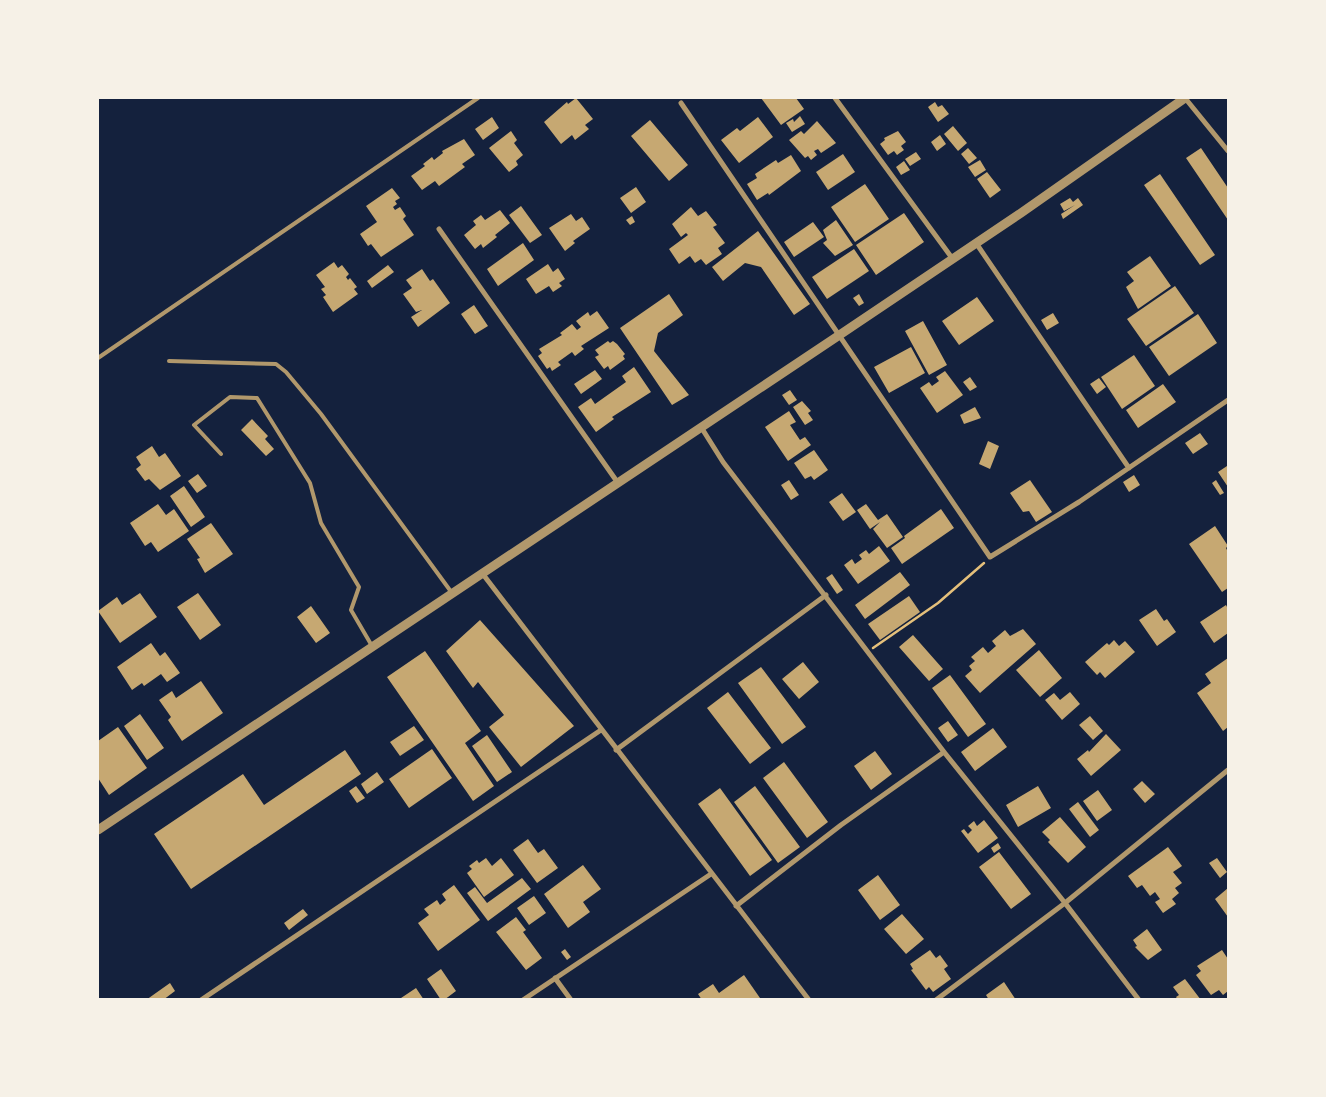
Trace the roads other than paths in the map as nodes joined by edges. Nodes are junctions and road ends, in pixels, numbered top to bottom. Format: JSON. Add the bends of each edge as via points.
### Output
{"nodes":[{"id":1,"x":478,"y":98,"type":"edge"},
{"id":2,"x":835,"y":98,"type":"edge"},
{"id":3,"x":1185,"y":98,"type":"edge"},
{"id":4,"x":681,"y":103,"type":"dead end"},
{"id":5,"x":1228,"y":151,"type":"edge"},
{"id":6,"x":439,"y":228,"type":"dead end"},
{"id":7,"x":976,"y":243,"type":"junction"},
{"id":8,"x":952,"y":258,"type":"junction"},
{"id":9,"x":838,"y":336,"type":"junction"},
{"id":10,"x":98,"y":358,"type":"edge"},
{"id":11,"x":169,"y":361,"type":"dead end"},
{"id":12,"x":1228,"y":400,"type":"edge"},
{"id":13,"x":701,"y":427,"type":"junction"},
{"id":14,"x":221,"y":454,"type":"dead end"},
{"id":15,"x":1129,"y":468,"type":"junction"},
{"id":16,"x":618,"y":483,"type":"junction"},
{"id":17,"x":482,"y":573,"type":"junction"},
{"id":18,"x":452,"y":593,"type":"junction"},
{"id":19,"x":826,"y":595,"type":"junction"},
{"id":20,"x":372,"y":646,"type":"junction"},
{"id":21,"x":601,"y":730,"type":"junction"},
{"id":22,"x":616,"y":750,"type":"junction"},
{"id":23,"x":944,"y":752,"type":"junction"},
{"id":24,"x":1228,"y":770,"type":"edge"},
{"id":25,"x":98,"y":830,"type":"edge"},
{"id":26,"x":711,"y":874,"type":"junction"},
{"id":27,"x":1066,"y":902,"type":"junction"},
{"id":28,"x":736,"y":906,"type":"junction"},
{"id":29,"x":555,"y":978,"type":"junction"},
{"id":30,"x":201,"y":1000,"type":"edge"},
{"id":31,"x":523,"y":1000,"type":"edge"},
{"id":32,"x":571,"y":1000,"type":"edge"},
{"id":33,"x":809,"y":1000,"type":"edge"},
{"id":34,"x":936,"y":1000,"type":"edge"},
{"id":35,"x":1139,"y":1000,"type":"edge"}],
"edges":[{"from":1,"to":10,"type":"lane"},
{"from":2,"to":8,"type":"street"},
{"from":3,"to":5,"type":"street"},
{"from":3,"to":7,"type":"street"},
{"from":4,"to":9,"type":"street"},
{"from":6,"to":16,"type":"street"},
{"from":7,"to":8,"type":"street"},
{"from":7,"to":15,"type":"street"},
{"from":8,"to":9,"type":"street"},
{"from":9,"to":13,"type":"street"},
{"from":9,"to":15,"type":"street","via":[[990,558]]},
{"from":11,"to":18,"type":"lane","via":[[276,364],[286,372],[321,414]]},
{"from":12,"to":15,"type":"street"},
{"from":13,"to":16,"type":"street"},
{"from":13,"to":19,"type":"street","via":[[723,462]]},
{"from":14,"to":20,"type":"lane","via":[[194,425],[230,396],[257,398],[310,483],[321,523],[359,587],[351,610]]},
{"from":16,"to":17,"type":"street"},
{"from":17,"to":18,"type":"street"},
{"from":17,"to":21,"type":"street"},
{"from":18,"to":20,"type":"street"},
{"from":19,"to":22,"type":"street"},
{"from":19,"to":23,"type":"street"},
{"from":20,"to":25,"type":"street"},
{"from":21,"to":22,"type":"street"},
{"from":21,"to":30,"type":"street"},
{"from":22,"to":26,"type":"street"},
{"from":23,"to":27,"type":"street"},
{"from":23,"to":28,"type":"street"},
{"from":24,"to":27,"type":"street"},
{"from":26,"to":28,"type":"street"},
{"from":26,"to":29,"type":"street"},
{"from":27,"to":34,"type":"street"},
{"from":27,"to":35,"type":"street"},
{"from":28,"to":33,"type":"street"},
{"from":29,"to":31,"type":"street"},
{"from":29,"to":32,"type":"street"}]}
